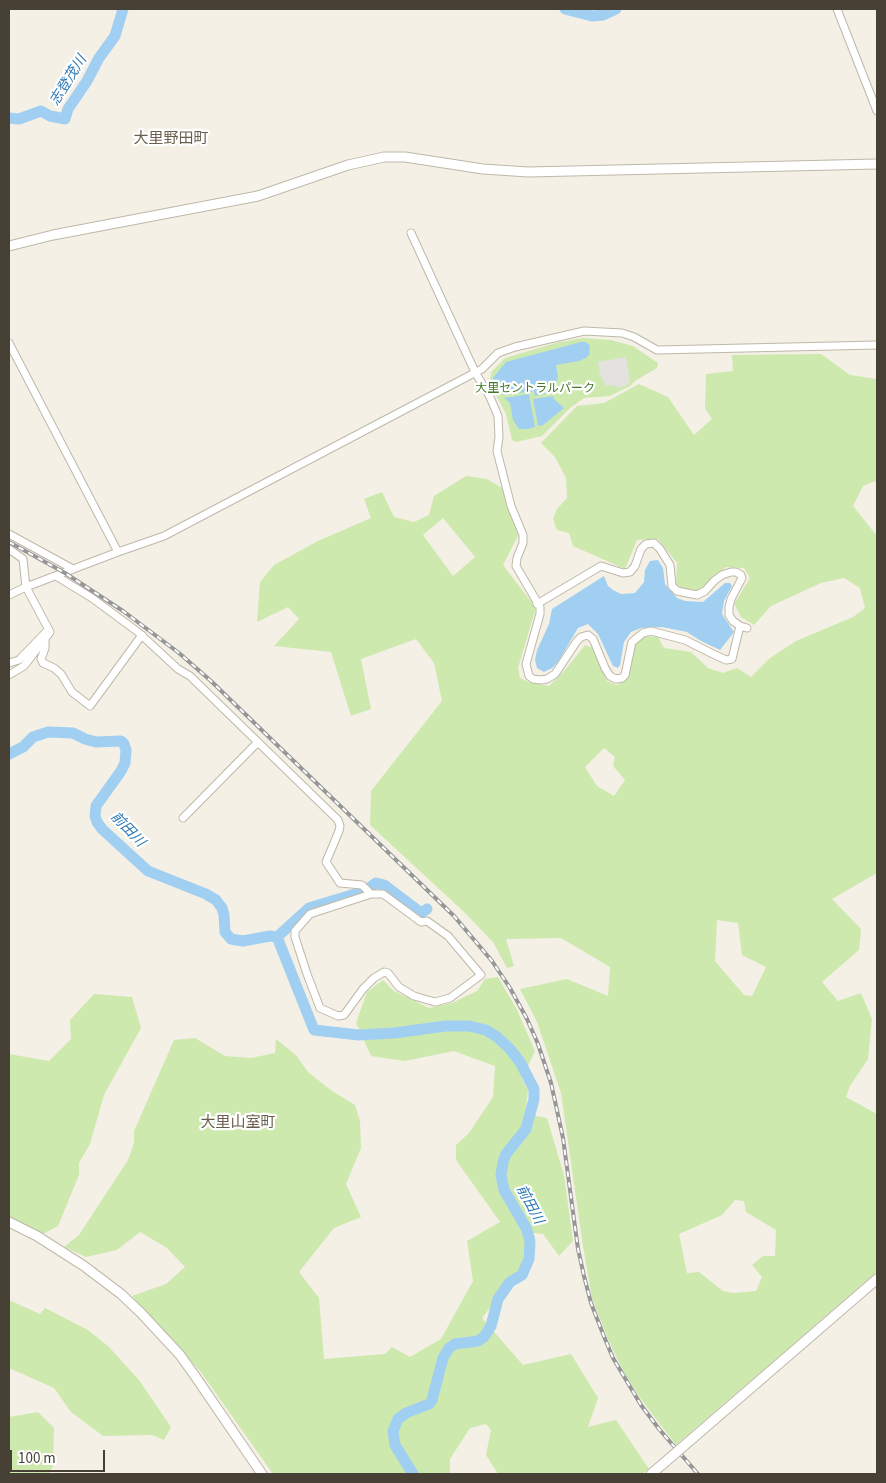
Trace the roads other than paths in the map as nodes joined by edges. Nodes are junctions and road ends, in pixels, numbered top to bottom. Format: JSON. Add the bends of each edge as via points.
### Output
{"nodes":[{"id":1,"x":837,"y":9,"type":"edge"},
{"id":2,"x":877,"y":111,"type":"edge"},
{"id":3,"x":877,"y":164,"type":"edge"},
{"id":4,"x":410,"y":233,"type":"dead end"},
{"id":5,"x":9,"y":246,"type":"edge"},
{"id":6,"x":9,"y":343,"type":"edge"},
{"id":7,"x":877,"y":345,"type":"edge"},
{"id":8,"x":475,"y":372,"type":"junction"},
{"id":9,"x":9,"y":534,"type":"edge"},
{"id":10,"x":9,"y":549,"type":"edge"},
{"id":11,"x":118,"y":552,"type":"junction"},
{"id":12,"x":73,"y":570,"type":"junction"},
{"id":13,"x":56,"y":576,"type":"junction"},
{"id":14,"x":26,"y":587,"type":"junction"},
{"id":15,"x":9,"y":595,"type":"edge"},
{"id":16,"x":538,"y":604,"type":"junction"},
{"id":17,"x":49,"y":630,"type":"junction"},
{"id":18,"x":142,"y":635,"type":"junction"},
{"id":19,"x":45,"y":639,"type":"junction"},
{"id":20,"x":9,"y":663,"type":"edge"},
{"id":21,"x":9,"y":675,"type":"edge"},
{"id":22,"x":258,"y":742,"type":"junction"},
{"id":23,"x":182,"y":818,"type":"dead end"},
{"id":24,"x":369,"y":891,"type":"junction"},
{"id":25,"x":9,"y":1222,"type":"edge"},
{"id":26,"x":877,"y":1279,"type":"edge"},
{"id":27,"x":262,"y":1474,"type":"edge"},
{"id":28,"x":651,"y":1474,"type":"edge"}],
"edges":[{"from":1,"to":2,"type":"street"},
{"from":3,"to":5,"type":"street","via":[[528,172],[405,157],[384,158],[348,165],[258,196]]},
{"from":4,"to":8,"type":"street"},
{"from":6,"to":11,"type":"street"},
{"from":7,"to":8,"type":"street","via":[[657,350],[628,335],[584,331],[498,354]]},
{"from":8,"to":11,"type":"street","via":[[164,536]]},
{"from":8,"to":16,"type":"street","via":[[498,416],[497,451],[511,506],[523,535],[516,566]]},
{"from":9,"to":12,"type":"street"},
{"from":10,"to":14,"type":"street","via":[[24,561]]},
{"from":11,"to":12,"type":"street"},
{"from":12,"to":13,"type":"street"},
{"from":13,"to":14,"type":"street"},
{"from":13,"to":18,"type":"street"},
{"from":14,"to":15,"type":"street"},
{"from":14,"to":17,"type":"street"},
{"from":16,"to":16,"type":"street","via":[[540,614],[526,664],[529,676],[541,680],[555,674],[581,637],[588,635],[593,639],[605,668],[616,680],[625,675],[632,642],[643,633],[651,631],[685,640],[726,660],[732,659],[744,627],[733,621],[728,607],[741,575],[736,572],[722,575],[696,595],[677,591],[672,586],[670,565],[654,544],[646,544],[641,549],[630,572],[601,566]]},
{"from":17,"to":19,"type":"street"},
{"from":17,"to":20,"type":"street","via":[[19,660]]},
{"from":18,"to":19,"type":"street","via":[[90,706],[72,692],[61,674],[43,663]]},
{"from":18,"to":22,"type":"street"},
{"from":19,"to":21,"type":"street","via":[[24,666]]},
{"from":22,"to":23,"type":"street"},
{"from":22,"to":24,"type":"street","via":[[338,820],[339,831],[326,862],[340,883],[362,885]]},
{"from":24,"to":24,"type":"street","via":[[310,914],[295,932],[320,1008],[338,1016],[344,1015],[363,989],[384,972],[414,996],[435,1002],[450,998],[481,976],[445,934],[427,921],[421,922],[383,894]]},
{"from":25,"to":27,"type":"street","via":[[84,1266],[141,1313],[185,1362]]},
{"from":26,"to":28,"type":"street","bridge":true}]}
